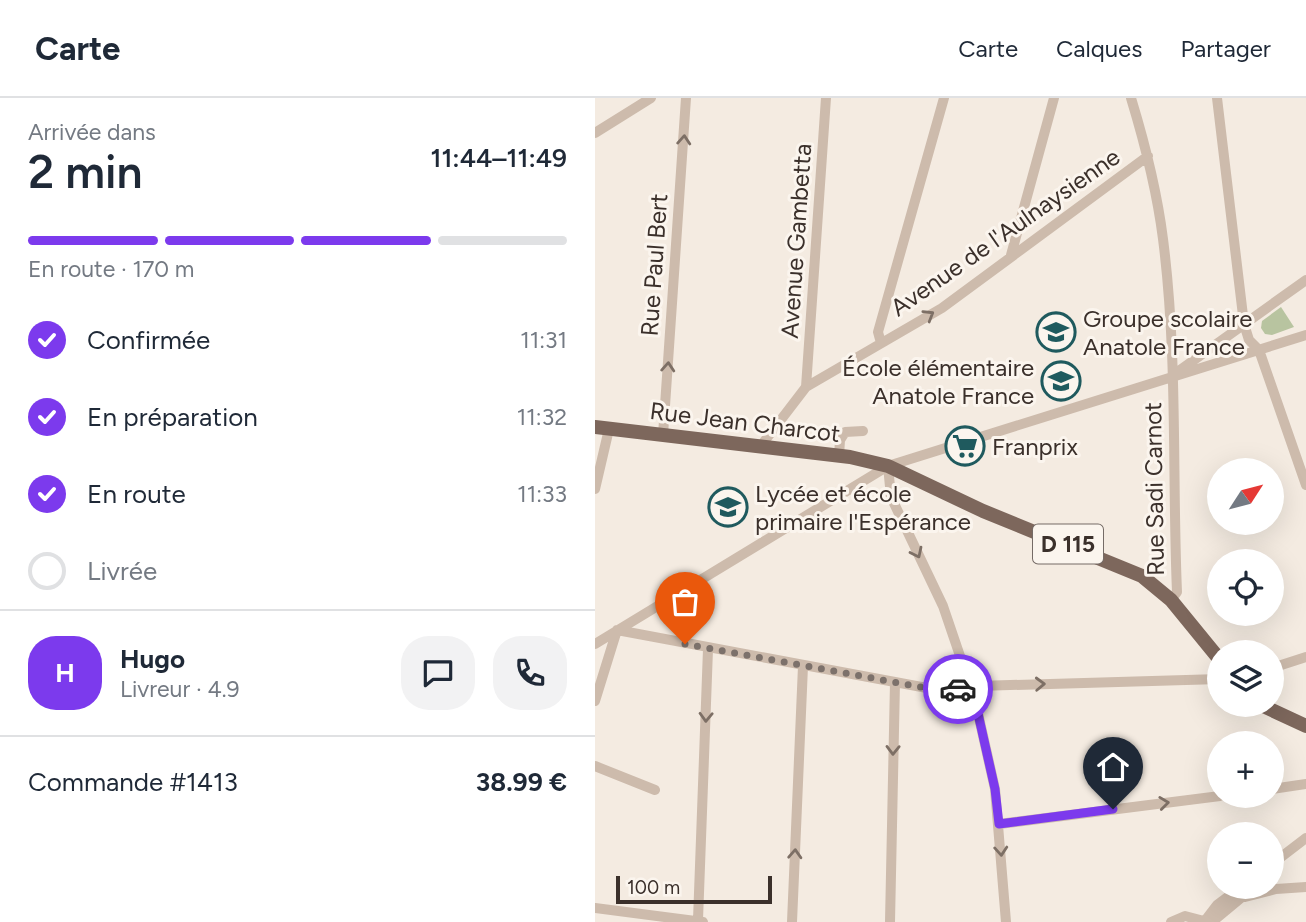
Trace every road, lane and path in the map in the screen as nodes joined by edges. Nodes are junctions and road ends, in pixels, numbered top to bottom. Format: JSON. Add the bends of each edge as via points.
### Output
{"nodes":[{"id":1,"x":651,"y":98,"type":"edge"},
{"id":2,"x":686,"y":98,"type":"edge"},
{"id":3,"x":826,"y":98,"type":"edge"},
{"id":4,"x":944,"y":98,"type":"edge"},
{"id":5,"x":1053,"y":98,"type":"edge"},
{"id":6,"x":1131,"y":98,"type":"edge"},
{"id":7,"x":1217,"y":98,"type":"edge"},
{"id":8,"x":595,"y":134,"type":"edge"},
{"id":9,"x":1148,"y":156,"type":"junction"},
{"id":10,"x":1011,"y":255,"type":"junction"},
{"id":11,"x":1306,"y":280,"type":"edge"},
{"id":12,"x":1244,"y":324,"type":"junction"},
{"id":13,"x":1306,"y":335,"type":"edge"},
{"id":14,"x":881,"y":344,"type":"junction"},
{"id":15,"x":1259,"y":350,"type":"junction"},
{"id":16,"x":1172,"y":376,"type":"junction"},
{"id":17,"x":806,"y":387,"type":"junction"},
{"id":18,"x":602,"y":428,"type":"edge"},
{"id":19,"x":863,"y":431,"type":"dead end"},
{"id":20,"x":663,"y":435,"type":"junction"},
{"id":21,"x":760,"y":447,"type":"junction"},
{"id":22,"x":839,"y":456,"type":"junction"},
{"id":23,"x":888,"y":466,"type":"junction"},
{"id":24,"x":1306,"y":485,"type":"edge"},
{"id":25,"x":595,"y":489,"type":"edge"},
{"id":26,"x":1171,"y":600,"type":"junction"},
{"id":27,"x":617,"y":630,"type":"junction"},
{"id":28,"x":595,"y":644,"type":"edge"},
{"id":29,"x":1207,"y":644,"type":"edge"},
{"id":30,"x":708,"y":649,"type":"junction"},
{"id":31,"x":1306,"y":657,"type":"edge"},
{"id":32,"x":1284,"y":664,"type":"edge"},
{"id":33,"x":803,"y":666,"type":"junction"},
{"id":34,"x":1207,"y":679,"type":"edge"},
{"id":35,"x":895,"y":682,"type":"junction"},
{"id":36,"x":972,"y":687,"type":"junction"},
{"id":37,"x":595,"y":701,"type":"edge"},
{"id":38,"x":1284,"y":716,"type":"edge"},
{"id":39,"x":1306,"y":726,"type":"edge"},
{"id":40,"x":595,"y":766,"type":"edge"},
{"id":41,"x":1306,"y":785,"type":"edge"},
{"id":42,"x":1284,"y":788,"type":"edge"},
{"id":43,"x":655,"y":790,"type":"dead end"},
{"id":44,"x":1207,"y":798,"type":"edge"},
{"id":45,"x":999,"y":824,"type":"junction"},
{"id":46,"x":1306,"y":838,"type":"edge"},
{"id":47,"x":1284,"y":855,"type":"edge"},
{"id":48,"x":1306,"y":887,"type":"edge"},
{"id":49,"x":1284,"y":888,"type":"edge"},
{"id":50,"x":1228,"y":899,"type":"edge"},
{"id":51,"x":1236,"y":899,"type":"edge"},
{"id":52,"x":595,"y":908,"type":"edge"},
{"id":53,"x":701,"y":921,"type":"edge"},
{"id":54,"x":792,"y":922,"type":"edge"},
{"id":55,"x":890,"y":922,"type":"edge"},
{"id":56,"x":1006,"y":922,"type":"edge"},
{"id":57,"x":1171,"y":922,"type":"edge"},
{"id":58,"x":1204,"y":922,"type":"edge"},
{"id":59,"x":1212,"y":922,"type":"edge"}],
"edges":[{"from":1,"to":8,"type":"street"},
{"from":20,"to":2,"type":"street","name":"Rue Paul Bert","one_way":true},
{"from":3,"to":17,"type":"street","name":"Avenue Gambetta"},
{"from":4,"to":14,"type":"street","via":[[878,332]]},
{"from":5,"to":10,"type":"street"},
{"from":6,"to":9,"type":"street","name":"Rue Sadi Carnot"},
{"from":7,"to":12,"type":"street"},
{"from":9,"to":10,"type":"street","name":"Avenue de l'Aulnaysienne"},
{"from":9,"to":16,"type":"street","name":"Rue Sadi Carnot","via":[[1163,239]]},
{"from":14,"to":10,"type":"street","name":"Avenue de l'Aulnaysienne","one_way":true,"via":[[942,308]]},
{"from":11,"to":12,"type":"street"},
{"from":12,"to":15,"type":"street","via":[[1249,340]]},
{"from":12,"to":16,"type":"street"},
{"from":13,"to":15,"type":"street"},
{"from":14,"to":17,"type":"street","name":"Avenue de l'Aulnaysienne"},
{"from":15,"to":16,"type":"street"},
{"from":15,"to":24,"type":"street"},
{"from":16,"to":23,"type":"street"},
{"from":16,"to":26,"type":"street","name":"Rue Sadi Carnot","via":[[1177,592]]},
{"from":17,"to":21,"type":"street","name":"Avenue de l'Aulnaysienne"},
{"from":18,"to":20,"type":"main road","name":"Rue Jean Charcot","number":"D 115"},
{"from":18,"to":25,"type":"street"},
{"from":19,"to":22,"type":"street","via":[[845,432]]},
{"from":20,"to":21,"type":"main road","name":"Rue Jean Charcot","number":"D 115"},
{"from":21,"to":22,"type":"main road","name":"Rue Jean Charcot","number":"D 115"},
{"from":22,"to":23,"type":"main road","name":"Rue Jean Charcot","number":"D 115"},
{"from":23,"to":26,"type":"main road","number":"D 115","via":[[983,511],[1114,562],[1142,576]]},
{"from":23,"to":27,"type":"street"},
{"from":23,"to":36,"type":"street","one_way":true,"via":[[891,497],[943,606]]},
{"from":26,"to":29,"type":"main road","number":"D 115"},
{"from":27,"to":28,"type":"street"},
{"from":27,"to":30,"type":"street"},
{"from":27,"to":37,"type":"street"},
{"from":30,"to":33,"type":"street"},
{"from":30,"to":53,"type":"street","one_way":true},
{"from":31,"to":32,"type":"street"},
{"from":33,"to":35,"type":"street"},
{"from":54,"to":33,"type":"street","one_way":true},
{"from":36,"to":34,"type":"street","one_way":true},
{"from":35,"to":36,"type":"street","via":[[943,691]]},
{"from":35,"to":55,"type":"street","one_way":true},
{"from":36,"to":45,"type":"street"},
{"from":38,"to":39,"type":"main road"},
{"from":40,"to":43,"type":"street"},
{"from":41,"to":42,"type":"street"},
{"from":45,"to":44,"type":"street","one_way":true},
{"from":45,"to":56,"type":"street","one_way":true},
{"from":46,"to":47,"type":"street"},
{"from":48,"to":49,"type":"street"},
{"from":50,"to":58,"type":"street"},
{"from":51,"to":59,"type":"street"},
{"from":52,"to":53,"type":"street"},
{"from":57,"to":58,"type":"street","via":[[1185,916]]}]}
